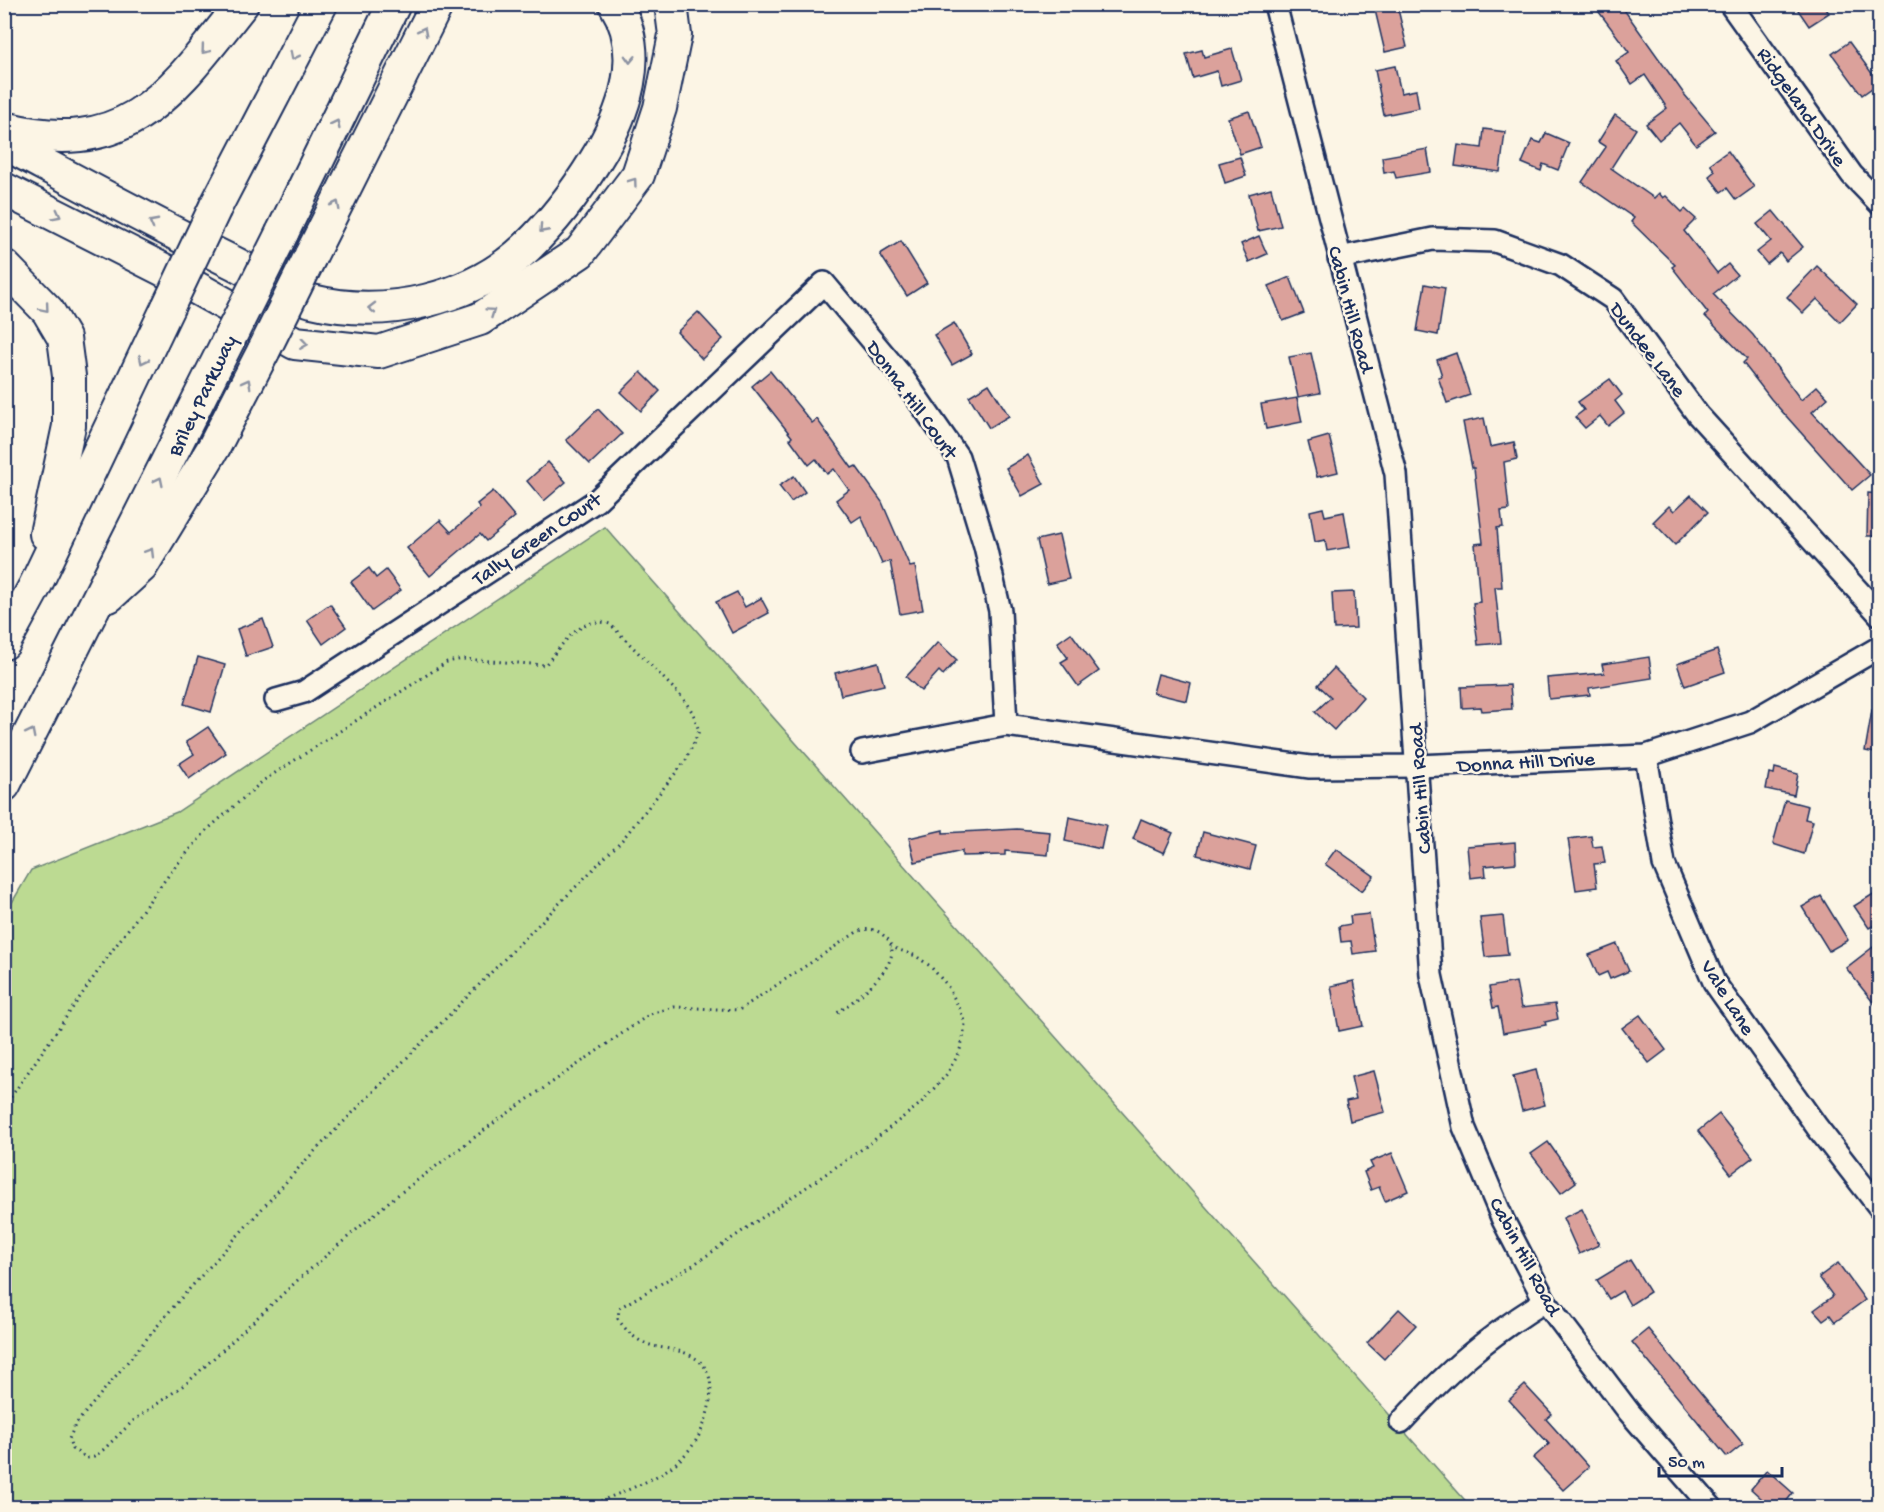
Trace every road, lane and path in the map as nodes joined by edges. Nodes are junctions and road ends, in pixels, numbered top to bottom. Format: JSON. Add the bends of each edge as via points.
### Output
{"nodes":[{"id":1,"x":242,"y":4,"type":"edge"},
{"id":2,"x":321,"y":4,"type":"edge"},
{"id":3,"x":394,"y":4,"type":"edge"},
{"id":4,"x":437,"y":4,"type":"edge"},
{"id":5,"x":615,"y":4,"type":"edge"},
{"id":6,"x":671,"y":4,"type":"edge"},
{"id":7,"x":1275,"y":4,"type":"edge"},
{"id":8,"x":1730,"y":4,"type":"edge"},
{"id":9,"x":4,"y":128,"type":"edge"},
{"id":10,"x":4,"y":143,"type":"edge"},
{"id":11,"x":4,"y":189,"type":"edge"},
{"id":12,"x":1880,"y":204,"type":"edge"},
{"id":13,"x":1339,"y":258,"type":"junction"},
{"id":14,"x":4,"y":266,"type":"edge"},
{"id":15,"x":793,"y":312,"type":"joint"},
{"id":16,"x":35,"y":586,"type":"junction"},
{"id":17,"x":95,"y":609,"type":"junction"},
{"id":18,"x":1880,"y":615,"type":"edge"},
{"id":19,"x":4,"y":643,"type":"edge"},
{"id":20,"x":1880,"y":647,"type":"edge"},
{"id":21,"x":276,"y":700,"type":"dead end"},
{"id":22,"x":1006,"y":725,"type":"junction"},
{"id":23,"x":862,"y":752,"type":"dead end"},
{"id":24,"x":1646,"y":756,"type":"junction"},
{"id":25,"x":1417,"y":766,"type":"junction"},
{"id":26,"x":4,"y":785,"type":"edge"},
{"id":27,"x":891,"y":947,"type":"junction"},
{"id":28,"x":836,"y":1014,"type":"dead end"},
{"id":29,"x":4,"y":1107,"type":"edge"},
{"id":30,"x":1880,"y":1208,"type":"edge"},
{"id":31,"x":1545,"y":1301,"type":"junction"},
{"id":32,"x":1401,"y":1422,"type":"dead end"},
{"id":33,"x":584,"y":1508,"type":"edge"},
{"id":34,"x":1712,"y":1508,"type":"edge"}],
"edges":[{"from":1,"to":9,"type":"highway","one_way":true,"via":[[182,78],[144,112],[127,121],[83,136],[35,136]]},
{"from":2,"to":16,"type":"highway","one_way":true,"bridge":true,"via":[[215,208]]},
{"from":17,"to":3,"type":"highway","name":"Briley Parkway","one_way":true,"bridge":true},
{"from":17,"to":4,"type":"highway","one_way":true,"bridge":true,"via":[[141,567],[214,447]]},
{"from":5,"to":10,"type":"highway","one_way":true,"via":[[626,21],[632,57],[626,97],[600,153],[575,194],[526,248],[481,280],[430,300],[373,309],[310,301]]},
{"from":11,"to":6,"type":"highway","one_way":true,"via":[[164,270],[295,343],[379,352],[480,319],[580,252],[638,175],[660,108],[675,35]]},
{"from":7,"to":13,"type":"street","name":"Cabin Hill Road"},
{"from":8,"to":12,"type":"street","name":"Ridgeland Drive","via":[[1852,176]]},
{"from":13,"to":18,"type":"street","name":"Dundee Lane","via":[[1433,238],[1495,241],[1561,264],[1613,299],[1698,416]]},
{"from":13,"to":25,"type":"street","name":"Cabin Hill Road","via":[[1396,474]]},
{"from":14,"to":16,"type":"highway","one_way":true,"via":[[48,310],[64,338],[69,376],[69,426]]},
{"from":15,"to":21,"type":"street","name":"Tally Green Court","via":[[596,501],[304,692]]},
{"from":15,"to":22,"type":"street","name":"Donna Hill Court","via":[[824,283],[901,375],[958,458],[1000,611]]},
{"from":16,"to":19,"type":"highway"},
{"from":26,"to":17,"type":"highway","name":"Briley Parkway","one_way":true},
{"from":20,"to":24,"type":"street","name":"Donna Hill Drive","via":[[1750,722]]},
{"from":22,"to":23,"type":"street","name":"Donna Hill Drive"},
{"from":22,"to":25,"type":"street","name":"Donna Hill Drive","via":[[1310,768]]},
{"from":24,"to":25,"type":"street","name":"Donna Hill Drive"},
{"from":24,"to":30,"type":"street","name":"Vale Lane","via":[[1664,864],[1714,982]]},
{"from":25,"to":31,"type":"street","name":"Cabin Hill Road","via":[[1431,975],[1464,1127],[1503,1220]]},
{"from":27,"to":28,"type":"path","via":[[884,972]]},
{"from":27,"to":29,"type":"path","via":[[882,934],[863,929],[739,1010],[674,1006],[650,1014],[490,1125],[391,1200],[188,1382],[133,1421],[94,1457],[87,1458],[72,1449],[69,1439],[75,1425],[174,1306],[333,1131],[589,876],[686,760],[699,731],[688,704],[610,624],[588,623],[565,641],[545,665],[462,659],[447,662],[264,780],[207,830],[174,868],[89,982]]},
{"from":27,"to":33,"type":"path","via":[[930,966],[951,991],[965,1024],[956,1059],[928,1096],[889,1130],[693,1264],[619,1308],[618,1319],[639,1340],[689,1355],[702,1364],[711,1386],[710,1404],[695,1443],[677,1462],[647,1483]]},
{"from":31,"to":32,"type":"street","via":[[1470,1352]]},
{"from":31,"to":34,"type":"street","name":"Cabin Hill Road","via":[[1629,1412]]}]}
